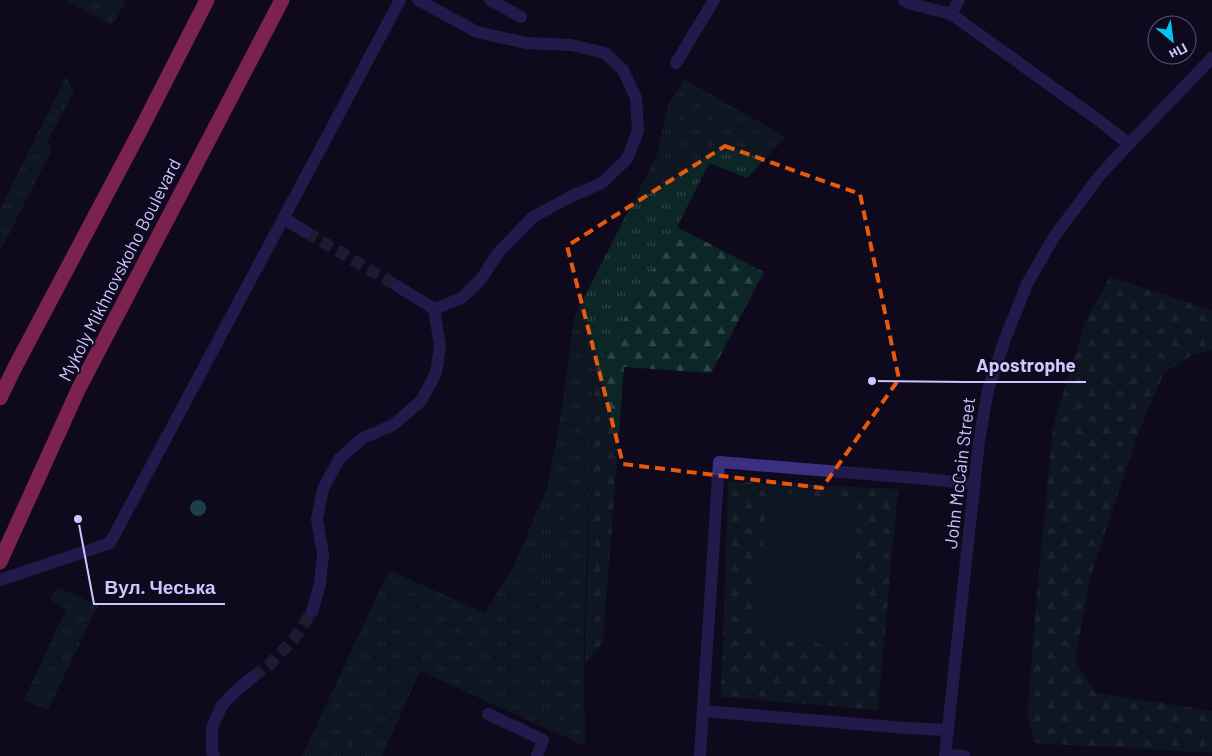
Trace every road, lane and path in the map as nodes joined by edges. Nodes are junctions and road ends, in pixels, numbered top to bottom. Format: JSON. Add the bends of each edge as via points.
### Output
{"nodes":[{"id":1,"x":207,"y":0,"type":"edge"},
{"id":2,"x":282,"y":0,"type":"edge"},
{"id":3,"x":400,"y":0,"type":"edge"},
{"id":4,"x":418,"y":0,"type":"edge"},
{"id":5,"x":490,"y":0,"type":"edge"},
{"id":6,"x":714,"y":0,"type":"edge"},
{"id":7,"x":904,"y":0,"type":"edge"},
{"id":8,"x":959,"y":0,"type":"edge"},
{"id":9,"x":951,"y":14,"type":"junction"},
{"id":10,"x":521,"y":17,"type":"dead end"},
{"id":11,"x":1212,"y":58,"type":"edge"},
{"id":12,"x":676,"y":63,"type":"dead end"},
{"id":13,"x":1129,"y":144,"type":"junction"},
{"id":14,"x":283,"y":218,"type":"junction"},
{"id":15,"x":306,"y":232,"type":"tunnel mouth"},
{"id":16,"x":397,"y":286,"type":"tunnel mouth"},
{"id":17,"x":434,"y":309,"type":"junction"},
{"id":18,"x":0,"y":398,"type":"edge"},
{"id":19,"x":974,"y":484,"type":"junction"},
{"id":20,"x":0,"y":562,"type":"edge"},
{"id":21,"x":0,"y":580,"type":"edge"},
{"id":22,"x":312,"y":612,"type":"tunnel mouth"},
{"id":23,"x":253,"y":677,"type":"tunnel mouth"},
{"id":24,"x":703,"y":711,"type":"junction"},
{"id":25,"x":488,"y":714,"type":"dead end"},
{"id":26,"x":947,"y":730,"type":"junction"},
{"id":27,"x":214,"y":756,"type":"edge"},
{"id":28,"x":537,"y":756,"type":"edge"},
{"id":29,"x":700,"y":756,"type":"edge"},
{"id":30,"x":945,"y":756,"type":"edge"},
{"id":31,"x":964,"y":756,"type":"edge"}],
"edges":[{"from":1,"to":18,"type":"highway"},
{"from":2,"to":20,"type":"highway","name":"Mykoly Mikhnovskoho Boulevard","via":[[79,388]]},
{"from":3,"to":14,"type":"street"},
{"from":4,"to":17,"type":"street","via":[[477,32],[526,44],[571,45],[604,53],[623,70],[636,98],[638,130],[627,159],[602,183],[532,217],[462,298]]},
{"from":5,"to":10,"type":"street"},
{"from":6,"to":12,"type":"street"},
{"from":7,"to":9,"type":"street"},
{"from":8,"to":9,"type":"street"},
{"from":9,"to":13,"type":"street"},
{"from":11,"to":13,"type":"street","name":"John McCain Street"},
{"from":13,"to":19,"type":"street","name":"John McCain Street","via":[[1094,182],[1054,237],[1027,284],[988,390]]},
{"from":14,"to":15,"type":"street"},
{"from":14,"to":21,"type":"street","via":[[110,543]]},
{"from":16,"to":17,"type":"street"},
{"from":17,"to":22,"type":"street","via":[[440,346],[436,373],[421,401],[393,425],[363,438],[351,448],[339,460],[323,489],[317,519],[323,555],[320,584]]},
{"from":19,"to":24,"type":"street","via":[[719,462]]},
{"from":19,"to":26,"type":"street","name":"John McCain Street"},
{"from":23,"to":27,"type":"street","via":[[222,705],[212,728]]},
{"from":24,"to":26,"type":"street"},
{"from":24,"to":29,"type":"street"},
{"from":25,"to":28,"type":"street","via":[[543,740]]},
{"from":26,"to":30,"type":"street","name":"John McCain Street"},
{"from":30,"to":31,"type":"street"}]}
